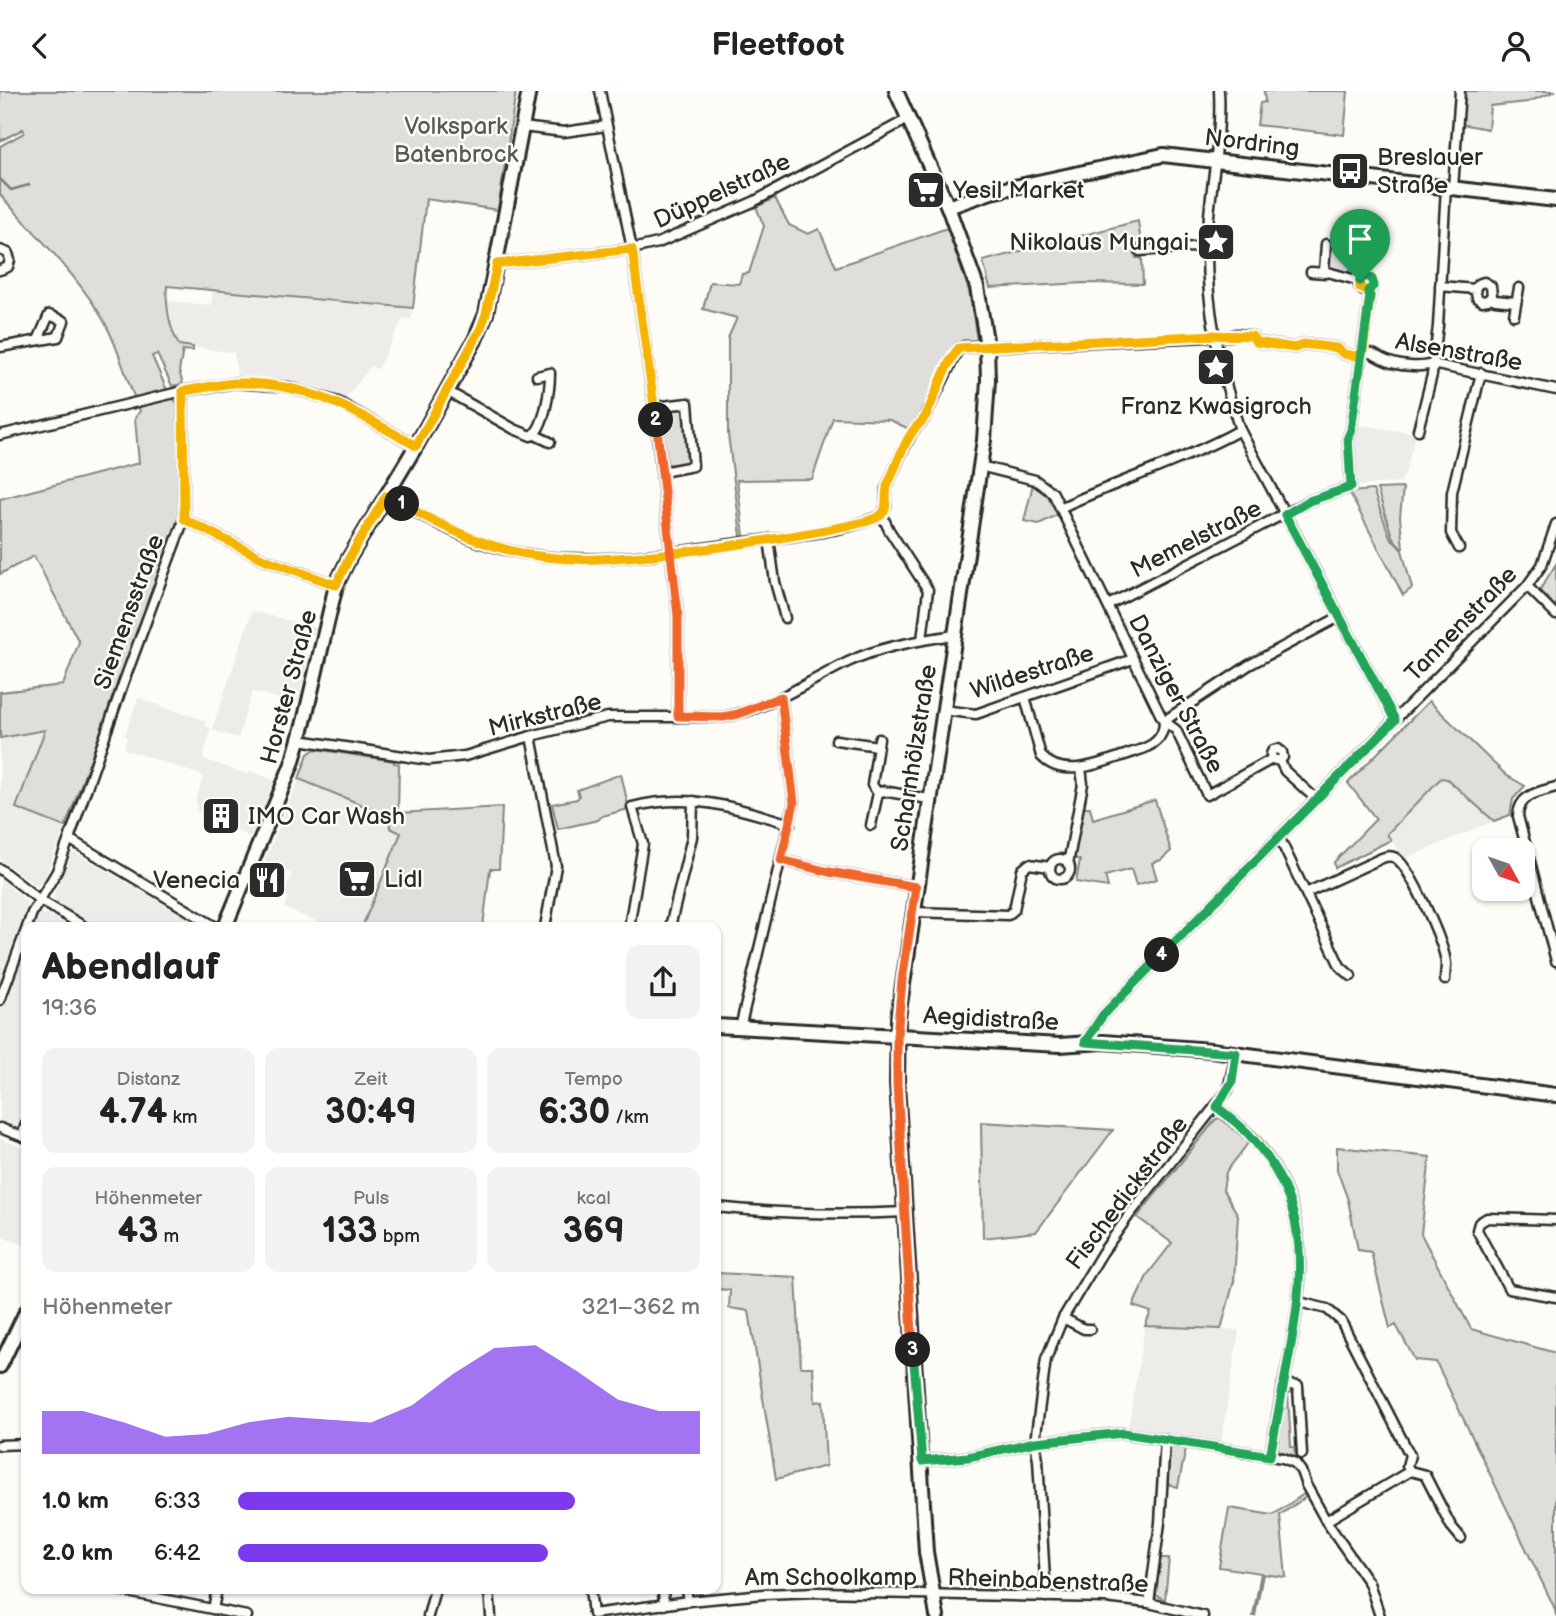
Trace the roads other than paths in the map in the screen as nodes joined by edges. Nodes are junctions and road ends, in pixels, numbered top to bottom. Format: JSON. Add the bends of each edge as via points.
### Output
{"nodes":[{"id":1,"x":529,"y":91,"type":"edge"},
{"id":2,"x":600,"y":91,"type":"edge"},
{"id":3,"x":896,"y":91,"type":"edge"},
{"id":4,"x":1220,"y":91,"type":"edge"},
{"id":5,"x":1460,"y":91,"type":"edge"},
{"id":6,"x":908,"y":119,"type":"junction"},
{"id":7,"x":522,"y":127,"type":"junction"},
{"id":8,"x":606,"y":127,"type":"junction"},
{"id":9,"x":1215,"y":159,"type":"junction"},
{"id":10,"x":1449,"y":188,"type":"junction"},
{"id":11,"x":1556,"y":200,"type":"edge"},
{"id":12,"x":948,"y":207,"type":"junction"},
{"id":13,"x":1326,"y":244,"type":"dead end"},
{"id":14,"x":1207,"y":246,"type":"junction"},
{"id":15,"x":632,"y":249,"type":"junction"},
{"id":16,"x":0,"y":250,"type":"edge"},
{"id":17,"x":1140,"y":251,"type":"dead end"},
{"id":18,"x":497,"y":264,"type":"junction"},
{"id":19,"x":0,"y":270,"type":"edge"},
{"id":20,"x":1311,"y":272,"type":"dead end"},
{"id":21,"x":1326,"y":274,"type":"junction"},
{"id":22,"x":1440,"y":286,"type":"junction"},
{"id":23,"x":1519,"y":288,"type":"dead end"},
{"id":24,"x":1475,"y":289,"type":"junction"},
{"id":25,"x":1491,"y":297,"type":"junction"},
{"id":26,"x":1516,"y":302,"type":"junction"},
{"id":27,"x":1514,"y":315,"type":"dead end"},
{"id":28,"x":1214,"y":335,"type":"junction"},
{"id":29,"x":38,"y":340,"type":"dead end"},
{"id":30,"x":987,"y":346,"type":"junction"},
{"id":31,"x":0,"y":347,"type":"edge"},
{"id":32,"x":1363,"y":352,"type":"junction"},
{"id":33,"x":1432,"y":364,"type":"junction"},
{"id":34,"x":1481,"y":373,"type":"junction"},
{"id":35,"x":537,"y":376,"type":"dead end"},
{"id":36,"x":1556,"y":390,"type":"edge"},
{"id":37,"x":183,"y":391,"type":"junction"},
{"id":38,"x":447,"y":391,"type":"junction"},
{"id":39,"x":654,"y":407,"type":"junction"},
{"id":40,"x":1240,"y":430,"type":"junction"},
{"id":41,"x":1418,"y":430,"type":"dead end"},
{"id":42,"x":0,"y":435,"type":"edge"},
{"id":43,"x":535,"y":435,"type":"junction"},
{"id":44,"x":550,"y":442,"type":"dead end"},
{"id":45,"x":416,"y":446,"type":"junction"},
{"id":46,"x":981,"y":466,"type":"junction"},
{"id":47,"x":662,"y":472,"type":"junction"},
{"id":48,"x":386,"y":496,"type":"junction"},
{"id":49,"x":1062,"y":507,"type":"junction"},
{"id":50,"x":882,"y":515,"type":"junction"},
{"id":51,"x":1285,"y":515,"type":"junction"},
{"id":52,"x":184,"y":519,"type":"junction"},
{"id":53,"x":1556,"y":524,"type":"edge"},
{"id":54,"x":769,"y":540,"type":"junction"},
{"id":55,"x":1460,"y":548,"type":"dead end"},
{"id":56,"x":672,"y":552,"type":"junction"},
{"id":57,"x":336,"y":585,"type":"junction"},
{"id":58,"x":1527,"y":586,"type":"junction"},
{"id":59,"x":1108,"y":605,"type":"junction"},
{"id":60,"x":1556,"y":614,"type":"edge"},
{"id":61,"x":1339,"y":617,"type":"junction"},
{"id":62,"x":785,"y":618,"type":"dead end"},
{"id":63,"x":954,"y":635,"type":"junction"},
{"id":64,"x":922,"y":640,"type":"junction"},
{"id":65,"x":1133,"y":659,"type":"junction"},
{"id":66,"x":781,"y":697,"type":"junction"},
{"id":67,"x":1025,"y":697,"type":"junction"},
{"id":68,"x":942,"y":710,"type":"junction"},
{"id":69,"x":678,"y":716,"type":"junction"},
{"id":70,"x":1395,"y":720,"type":"junction"},
{"id":71,"x":1164,"y":721,"type":"junction"},
{"id":72,"x":531,"y":736,"type":"junction"},
{"id":73,"x":299,"y":740,"type":"junction"},
{"id":74,"x":836,"y":740,"type":"dead end"},
{"id":75,"x":1082,"y":768,"type":"junction"},
{"id":76,"x":1556,"y":787,"type":"edge"},
{"id":77,"x":878,"y":793,"type":"junction"},
{"id":78,"x":929,"y":799,"type":"junction"},
{"id":79,"x":1315,"y":799,"type":"junction"},
{"id":80,"x":693,"y":801,"type":"junction"},
{"id":81,"x":790,"y":824,"type":"junction"},
{"id":82,"x":870,"y":825,"type":"dead end"},
{"id":83,"x":1279,"y":837,"type":"junction"},
{"id":84,"x":69,"y":839,"type":"junction"},
{"id":85,"x":781,"y":860,"type":"junction"},
{"id":86,"x":1068,"y":864,"type":"junction"},
{"id":87,"x":1050,"y":867,"type":"junction"},
{"id":88,"x":0,"y":869,"type":"edge"},
{"id":89,"x":916,"y":887,"type":"junction"},
{"id":90,"x":1306,"y":893,"type":"junction"},
{"id":91,"x":41,"y":901,"type":"junction"},
{"id":92,"x":913,"y":912,"type":"junction"},
{"id":93,"x":30,"y":922,"type":"edge"},
{"id":94,"x":77,"y":922,"type":"edge"},
{"id":95,"x":208,"y":922,"type":"edge"},
{"id":96,"x":227,"y":922,"type":"edge"},
{"id":97,"x":546,"y":922,"type":"edge"},
{"id":98,"x":630,"y":922,"type":"edge"},
{"id":99,"x":671,"y":922,"type":"edge"},
{"id":100,"x":21,"y":945,"type":"edge"},
{"id":101,"x":1556,"y":961,"type":"edge"},
{"id":102,"x":1351,"y":977,"type":"dead end"},
{"id":103,"x":1445,"y":980,"type":"dead end"},
{"id":104,"x":0,"y":1000,"type":"edge"},
{"id":105,"x":721,"y":1026,"type":"edge"},
{"id":106,"x":740,"y":1028,"type":"junction"},
{"id":107,"x":897,"y":1036,"type":"junction"},
{"id":108,"x":1085,"y":1042,"type":"junction"},
{"id":109,"x":1236,"y":1053,"type":"junction"},
{"id":110,"x":1556,"y":1095,"type":"edge"},
{"id":111,"x":1217,"y":1107,"type":"junction"},
{"id":112,"x":0,"y":1128,"type":"edge"},
{"id":113,"x":21,"y":1136,"type":"edge"},
{"id":114,"x":721,"y":1208,"type":"edge"},
{"id":115,"x":906,"y":1212,"type":"junction"},
{"id":116,"x":1556,"y":1220,"type":"edge"},
{"id":117,"x":1556,"y":1297,"type":"edge"},
{"id":118,"x":1298,"y":1302,"type":"junction"},
{"id":119,"x":1063,"y":1318,"type":"junction"},
{"id":120,"x":21,"y":1322,"type":"edge"},
{"id":121,"x":1090,"y":1329,"type":"dead end"},
{"id":122,"x":0,"y":1366,"type":"edge"},
{"id":123,"x":1283,"y":1384,"type":"junction"},
{"id":124,"x":1165,"y":1439,"type":"junction"},
{"id":125,"x":1035,"y":1442,"type":"junction"},
{"id":126,"x":21,"y":1444,"type":"edge"},
{"id":127,"x":0,"y":1445,"type":"edge"},
{"id":128,"x":1302,"y":1454,"type":"dead end"},
{"id":129,"x":1270,"y":1456,"type":"junction"},
{"id":130,"x":922,"y":1461,"type":"junction"},
{"id":131,"x":1410,"y":1471,"type":"junction"},
{"id":132,"x":1326,"y":1521,"type":"junction"},
{"id":133,"x":1461,"y":1538,"type":"dead end"},
{"id":134,"x":138,"y":1594,"type":"edge"},
{"id":135,"x":216,"y":1594,"type":"edge"},
{"id":136,"x":434,"y":1594,"type":"edge"},
{"id":137,"x":489,"y":1594,"type":"edge"},
{"id":138,"x":591,"y":1594,"type":"edge"},
{"id":139,"x":663,"y":1594,"type":"edge"},
{"id":140,"x":687,"y":1594,"type":"edge"},
{"id":141,"x":933,"y":1596,"type":"junction"},
{"id":142,"x":1046,"y":1597,"type":"junction"},
{"id":143,"x":688,"y":1601,"type":"junction"},
{"id":144,"x":1149,"y":1603,"type":"junction"},
{"id":145,"x":664,"y":1605,"type":"junction"},
{"id":146,"x":213,"y":1609,"type":"junction"},
{"id":147,"x":247,"y":1616,"type":"edge"},
{"id":148,"x":428,"y":1616,"type":"edge"},
{"id":149,"x":491,"y":1616,"type":"edge"},
{"id":150,"x":937,"y":1616,"type":"edge"},
{"id":151,"x":1203,"y":1616,"type":"edge"},
{"id":152,"x":1380,"y":1616,"type":"edge"}],
"edges":[{"from":1,"to":7,"type":"main road","name":"Horster Straße"},
{"from":2,"to":8,"type":"street"},
{"from":3,"to":6,"type":"main road","name":"Scharnhölzstraße"},
{"from":4,"to":9,"type":"street"},
{"from":5,"to":10,"type":"street"},
{"from":6,"to":12,"type":"main road","name":"Scharnhölzstraße"},
{"from":6,"to":15,"type":"street","name":"Düppelstraße","via":[[753,202],[658,243]]},
{"from":7,"to":8,"type":"street","via":[[564,132]]},
{"from":7,"to":18,"type":"main road","name":"Horster Straße"},
{"from":8,"to":15,"type":"street"},
{"from":9,"to":10,"type":"main road","name":"Nordring"},
{"from":9,"to":12,"type":"main road","name":"Nordring","via":[[1163,155],[1135,159],[991,192]]},
{"from":9,"to":14,"type":"street"},
{"from":10,"to":11,"type":"main road","name":"Nordring"},
{"from":10,"to":22,"type":"street"},
{"from":12,"to":30,"type":"main road","name":"Scharnhölzstraße","via":[[977,287]]},
{"from":13,"to":21,"type":"street"},
{"from":14,"to":17,"type":"street"},
{"from":14,"to":28,"type":"street"},
{"from":15,"to":18,"type":"street","name":"Düppelstraße"},
{"from":15,"to":39,"type":"street"},
{"from":16,"to":19,"type":"street","via":[[8,253],[10,260],[8,267]]},
{"from":18,"to":38,"type":"main road","name":"Horster Straße","via":[[480,330]]},
{"from":20,"to":21,"type":"street","name":"Memelstraße"},
{"from":21,"to":32,"type":"street","name":"Memelstraße","via":[[1360,281],[1360,288],[1368,291]]},
{"from":22,"to":24,"type":"street"},
{"from":22,"to":33,"type":"street"},
{"from":23,"to":26,"type":"street"},
{"from":24,"to":25,"type":"street","via":[[1479,300]]},
{"from":24,"to":25,"type":"street","via":[[1481,283],[1489,284]]},
{"from":25,"to":26,"type":"street"},
{"from":26,"to":27,"type":"street"},
{"from":28,"to":30,"type":"street","name":"Alsenstraße"},
{"from":28,"to":32,"type":"street","name":"Alsenstraße","via":[[1252,336],[1256,342],[1295,348],[1303,344],[1337,348],[1355,356]]},
{"from":28,"to":40,"type":"street"},
{"from":29,"to":31,"type":"street"},
{"from":30,"to":46,"type":"main road","name":"Scharnhölzstraße"},
{"from":30,"to":50,"type":"street","name":"Alsenstraße","via":[[965,347],[955,353],[897,464]]},
{"from":32,"to":33,"type":"street","name":"Alsenstraße","via":[[1385,361]]},
{"from":32,"to":51,"type":"street","name":"Memelstraße","via":[[1348,437],[1351,487],[1309,501]]},
{"from":33,"to":34,"type":"street","name":"Alsenstraße"},
{"from":33,"to":41,"type":"street"},
{"from":34,"to":36,"type":"street","name":"Alsenstraße"},
{"from":34,"to":55,"type":"street","via":[[1452,492],[1451,533]]},
{"from":35,"to":43,"type":"street","via":[[550,373],[550,393]]},
{"from":37,"to":42,"type":"street"},
{"from":37,"to":45,"type":"street","via":[[236,383],[288,387],[338,402]]},
{"from":37,"to":52,"type":"street","name":"Siemensstraße"},
{"from":38,"to":43,"type":"street","via":[[514,429]]},
{"from":38,"to":45,"type":"main road","name":"Horster Straße"},
{"from":39,"to":47,"type":"street"},
{"from":39,"to":47,"type":"street","via":[[688,403],[693,465]]},
{"from":40,"to":49,"type":"street","via":[[1200,452]]},
{"from":40,"to":51,"type":"street"},
{"from":43,"to":44,"type":"street"},
{"from":45,"to":48,"type":"main road","name":"Horster Straße"},
{"from":46,"to":49,"type":"street","name":"Danziger Straße","via":[[1042,483]]},
{"from":46,"to":63,"type":"main road","name":"Scharnhölzstraße"},
{"from":47,"to":56,"type":"street"},
{"from":48,"to":56,"type":"street","via":[[444,528],[503,549],[583,559]]},
{"from":48,"to":57,"type":"main road","name":"Horster Straße"},
{"from":49,"to":59,"type":"street","name":"Danziger Straße"},
{"from":50,"to":54,"type":"street"},
{"from":50,"to":64,"type":"street","via":[[928,590]]},
{"from":51,"to":59,"type":"street","name":"Memelstraße"},
{"from":51,"to":61,"type":"street"},
{"from":52,"to":57,"type":"street","via":[[264,559]]},
{"from":52,"to":84,"type":"street","name":"Siemensstraße"},
{"from":53,"to":58,"type":"street","name":"Tannenstraße","via":[[1542,565]]},
{"from":54,"to":56,"type":"street"},
{"from":54,"to":62,"type":"street"},
{"from":56,"to":69,"type":"street","via":[[678,616]]},
{"from":57,"to":73,"type":"main road","name":"Horster Straße"},
{"from":58,"to":60,"type":"street"},
{"from":58,"to":70,"type":"street","name":"Tannenstraße"},
{"from":59,"to":65,"type":"street","name":"Danziger Straße"},
{"from":61,"to":70,"type":"street"},
{"from":61,"to":71,"type":"street","via":[[1249,665]]},
{"from":63,"to":64,"type":"street","name":"Mirkstraße"},
{"from":63,"to":68,"type":"main road","name":"Scharnhölzstraße"},
{"from":64,"to":66,"type":"street","name":"Mirkstraße","via":[[850,661]]},
{"from":65,"to":67,"type":"street","name":"Wildestraße"},
{"from":65,"to":71,"type":"street","name":"Danziger Straße"},
{"from":66,"to":69,"type":"street","name":"Mirkstraße","via":[[723,717]]},
{"from":66,"to":81,"type":"street","via":[[794,803]]},
{"from":67,"to":68,"type":"street","name":"Wildestraße","via":[[975,715]]},
{"from":67,"to":75,"type":"street","via":[[1041,756],[1056,766]]},
{"from":68,"to":78,"type":"main road","name":"Scharnhölzstraße"},
{"from":69,"to":72,"type":"street","name":"Mirkstraße","via":[[608,717]]},
{"from":70,"to":79,"type":"street","name":"Tannenstraße"},
{"from":71,"to":75,"type":"street","via":[[1162,734],[1151,745]]},
{"from":71,"to":79,"type":"street","name":"Danziger Straße","via":[[1175,730],[1206,795],[1276,760]]},
{"from":72,"to":73,"type":"street","name":"Mirkstraße","via":[[465,756],[429,760]]},
{"from":72,"to":97,"type":"street","via":[[556,866]]},
{"from":73,"to":96,"type":"main road","name":"Horster Straße"},
{"from":74,"to":77,"type":"street","via":[[878,742],[872,785]]},
{"from":75,"to":86,"type":"street"},
{"from":76,"to":101,"type":"street","via":[[1529,795],[1518,815]]},
{"from":77,"to":78,"type":"street"},
{"from":77,"to":82,"type":"street"},
{"from":78,"to":89,"type":"main road","name":"Scharnhölzstraße"},
{"from":79,"to":83,"type":"street","name":"Tannenstraße"},
{"from":80,"to":81,"type":"street","via":[[718,803]]},
{"from":80,"to":98,"type":"street","via":[[658,800],[632,807],[643,844]]},
{"from":80,"to":99,"type":"street","via":[[692,837]]},
{"from":81,"to":85,"type":"street"},
{"from":83,"to":90,"type":"street"},
{"from":83,"to":108,"type":"street","name":"Tannenstraße","via":[[1103,1015]]},
{"from":84,"to":91,"type":"street","name":"Siemensstraße"},
{"from":84,"to":95,"type":"street"},
{"from":85,"to":89,"type":"street"},
{"from":85,"to":106,"type":"street"},
{"from":86,"to":87,"type":"street","via":[[1058,859]]},
{"from":86,"to":87,"type":"street","via":[[1068,875],[1061,879],[1051,874]]},
{"from":87,"to":92,"type":"street","via":[[1029,864],[1022,870],[1014,910],[1008,915]]},
{"from":88,"to":91,"type":"street"},
{"from":89,"to":92,"type":"main road","name":"Scharnhölzstraße"},
{"from":90,"to":102,"type":"street","via":[[1340,966]]},
{"from":90,"to":103,"type":"street","via":[[1382,858],[1397,859],[1434,926],[1446,962]]},
{"from":91,"to":93,"type":"street","name":"Siemensstraße"},
{"from":91,"to":94,"type":"street"},
{"from":92,"to":107,"type":"main road","name":"Scharnhölzstraße"},
{"from":100,"to":104,"type":"street","name":"Siemensstraße"},
{"from":105,"to":106,"type":"main road","name":"Aegidistraße"},
{"from":106,"to":107,"type":"main road","name":"Aegidistraße"},
{"from":107,"to":108,"type":"main road","name":"Aegidistraße","via":[[1060,1045]]},
{"from":107,"to":115,"type":"main road","name":"Scharnhölzstraße"},
{"from":108,"to":109,"type":"main road","name":"Aegidistraße"},
{"from":109,"to":110,"type":"main road","name":"Aegidistraße"},
{"from":109,"to":111,"type":"street","name":"Fischedickstraße","via":[[1232,1082]]},
{"from":111,"to":118,"type":"street","via":[[1252,1138],[1288,1195],[1301,1261]]},
{"from":111,"to":119,"type":"street","name":"Fischedickstraße","via":[[1130,1214]]},
{"from":112,"to":113,"type":"street"},
{"from":114,"to":115,"type":"street","via":[[827,1215]]},
{"from":115,"to":130,"type":"main road","name":"Scharnhölzstraße"},
{"from":116,"to":117,"type":"street","via":[[1487,1218],[1477,1230],[1509,1289]]},
{"from":118,"to":123,"type":"street"},
{"from":118,"to":131,"type":"street","via":[[1327,1309],[1340,1321],[1410,1455]]},
{"from":119,"to":121,"type":"street"},
{"from":119,"to":125,"type":"street","name":"Fischedickstraße","via":[[1046,1359]]},
{"from":120,"to":122,"type":"main road"},
{"from":123,"to":128,"type":"street","via":[[1298,1387]]},
{"from":123,"to":129,"type":"street"},
{"from":124,"to":125,"type":"street","via":[[1124,1433]]},
{"from":124,"to":129,"type":"street"},
{"from":124,"to":144,"type":"street"},
{"from":125,"to":130,"type":"street","via":[[968,1457]]},
{"from":125,"to":142,"type":"street","name":"Fischedickstraße"},
{"from":126,"to":127,"type":"street"},
{"from":129,"to":132,"type":"street","via":[[1295,1463]]},
{"from":130,"to":141,"type":"main road","name":"Scharnhölzstraße"},
{"from":131,"to":132,"type":"street"},
{"from":131,"to":133,"type":"street","via":[[1424,1475]]},
{"from":132,"to":152,"type":"street","via":[[1369,1583]]},
{"from":134,"to":146,"type":"street"},
{"from":135,"to":146,"type":"street"},
{"from":136,"to":148,"type":"street"},
{"from":137,"to":149,"type":"street"},
{"from":138,"to":145,"type":"street","name":"Am Schoolkamp","via":[[593,1614]]},
{"from":139,"to":145,"type":"street"},
{"from":140,"to":143,"type":"street"},
{"from":141,"to":142,"type":"street","name":"Rheinbabenstraße"},
{"from":141,"to":143,"type":"street","name":"Am Schoolkamp","via":[[764,1594]]},
{"from":141,"to":150,"type":"main road","name":"Scharnhölzstraße"},
{"from":142,"to":144,"type":"street","name":"Rheinbabenstraße"},
{"from":143,"to":145,"type":"street","name":"Am Schoolkamp"},
{"from":144,"to":151,"type":"street","name":"Rheinbabenstraße"},
{"from":146,"to":147,"type":"street"}]}
